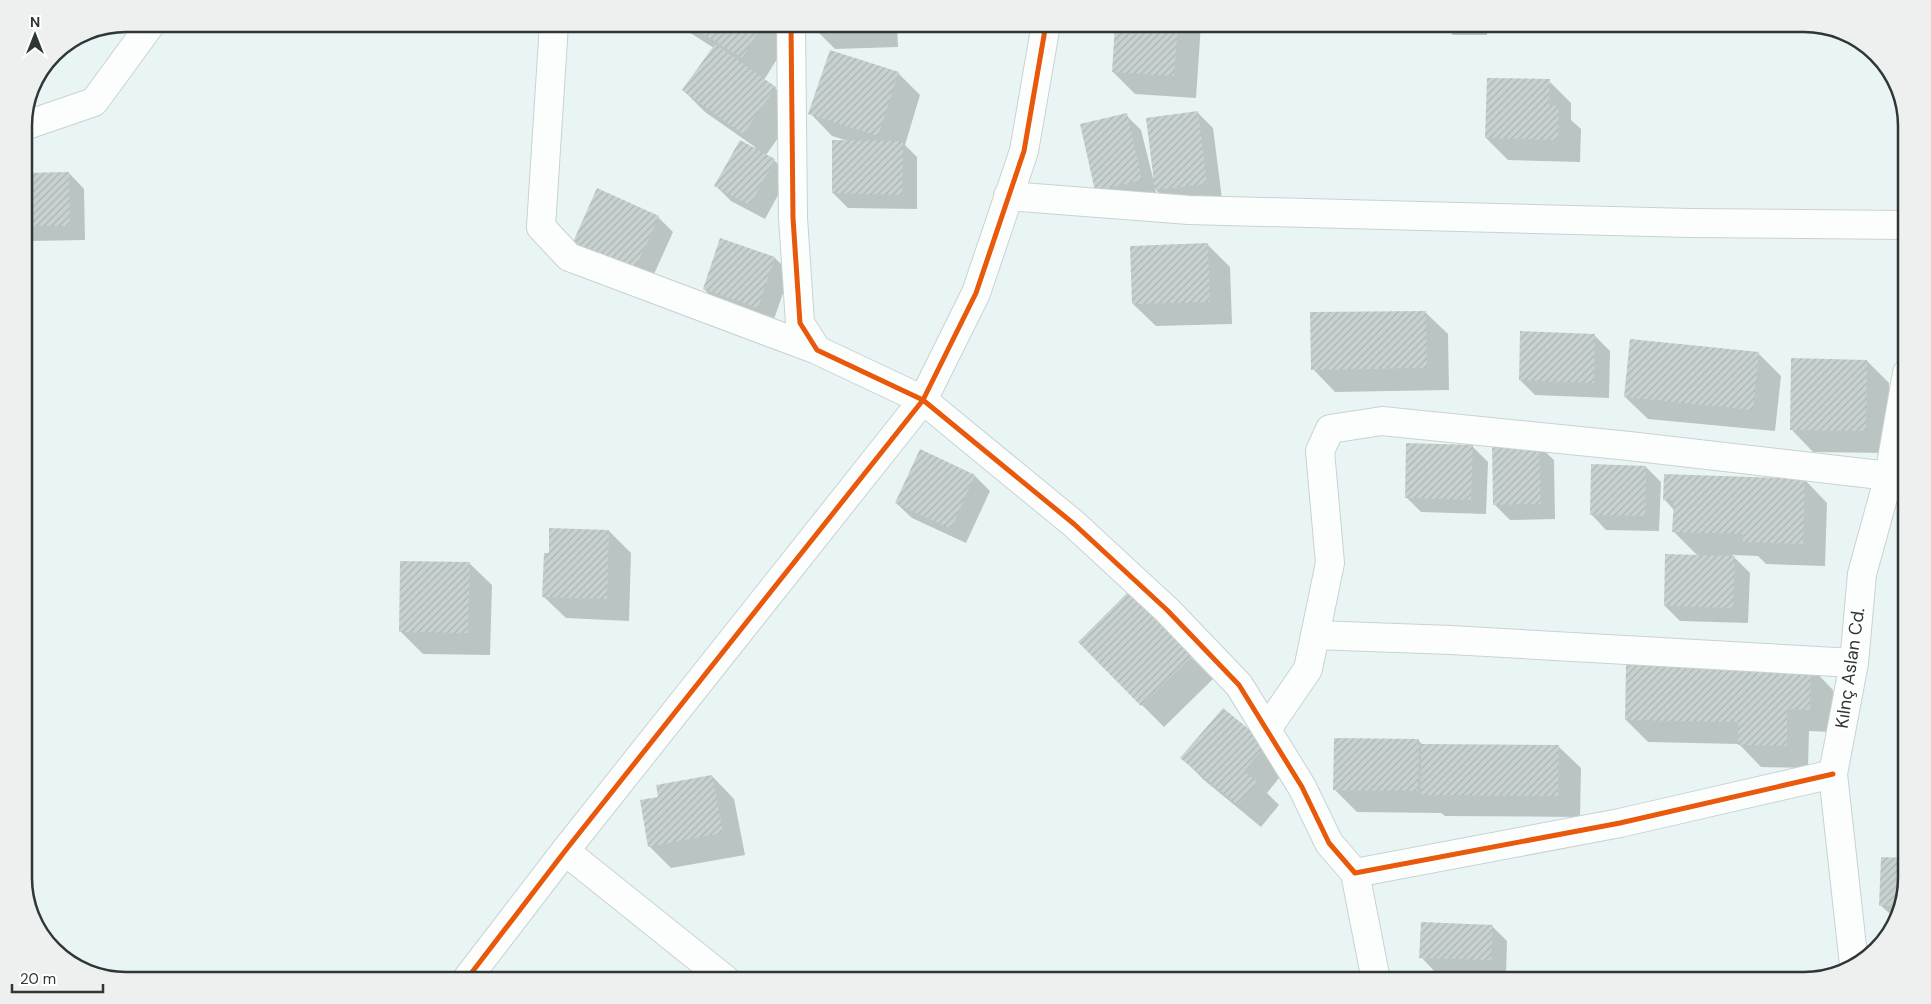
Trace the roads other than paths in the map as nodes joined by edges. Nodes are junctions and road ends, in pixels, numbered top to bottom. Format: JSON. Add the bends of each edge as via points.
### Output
{"nodes":[{"id":1,"x":145,"y":32,"type":"edge"},
{"id":2,"x":553,"y":32,"type":"edge"},
{"id":3,"x":791,"y":32,"type":"edge"},
{"id":4,"x":1045,"y":32,"type":"edge"},
{"id":5,"x":33,"y":123,"type":"edge"},
{"id":6,"x":1008,"y":196,"type":"junction"},
{"id":7,"x":1898,"y":224,"type":"edge"},
{"id":8,"x":816,"y":350,"type":"junction"},
{"id":9,"x":923,"y":400,"type":"junction"},
{"id":10,"x":1898,"y":424,"type":"edge"},
{"id":11,"x":1889,"y":476,"type":"junction"},
{"id":12,"x":1315,"y":635,"type":"junction"},
{"id":13,"x":1854,"y":663,"type":"junction"},
{"id":14,"x":1267,"y":729,"type":"junction"},
{"id":15,"x":1833,"y":774,"type":"junction"},
{"id":16,"x":565,"y":851,"type":"junction"},
{"id":17,"x":1355,"y":873,"type":"junction"},
{"id":18,"x":1853,"y":958,"type":"edge"},
{"id":19,"x":472,"y":972,"type":"edge"},
{"id":20,"x":716,"y":972,"type":"edge"},
{"id":21,"x":1374,"y":972,"type":"edge"}],
"edges":[{"from":1,"to":5,"type":"street","via":[[94,102]]},
{"from":2,"to":8,"type":"street","via":[[541,227],[568,257]]},
{"from":3,"to":8,"type":"street","via":[[793,218],[800,323]]},
{"from":4,"to":6,"type":"street","via":[[1024,150]]},
{"from":6,"to":7,"type":"street","via":[[1189,210],[1690,223]]},
{"from":6,"to":9,"type":"street","via":[[976,293]]},
{"from":8,"to":9,"type":"street"},
{"from":9,"to":14,"type":"street","via":[[1074,524],[1167,610],[1239,685]]},
{"from":9,"to":16,"type":"street"},
{"from":10,"to":11,"type":"street","name":"Kılnç Aslan Cd."},
{"from":11,"to":12,"type":"street","via":[[1382,421],[1330,429],[1320,451],[1330,563]]},
{"from":11,"to":13,"type":"street","name":"Kılnç Aslan Cd.","via":[[1862,574]]},
{"from":12,"to":13,"type":"street"},
{"from":12,"to":14,"type":"street","via":[[1308,669]]},
{"from":13,"to":15,"type":"street","name":"Kılnç Aslan Cd."},
{"from":14,"to":17,"type":"street","via":[[1302,787],[1329,843]]},
{"from":15,"to":17,"type":"street","via":[[1620,823]]},
{"from":15,"to":18,"type":"street","name":"Kılnç Aslan Cd."},
{"from":16,"to":19,"type":"street"},
{"from":16,"to":20,"type":"street"},
{"from":17,"to":21,"type":"street"}]}
